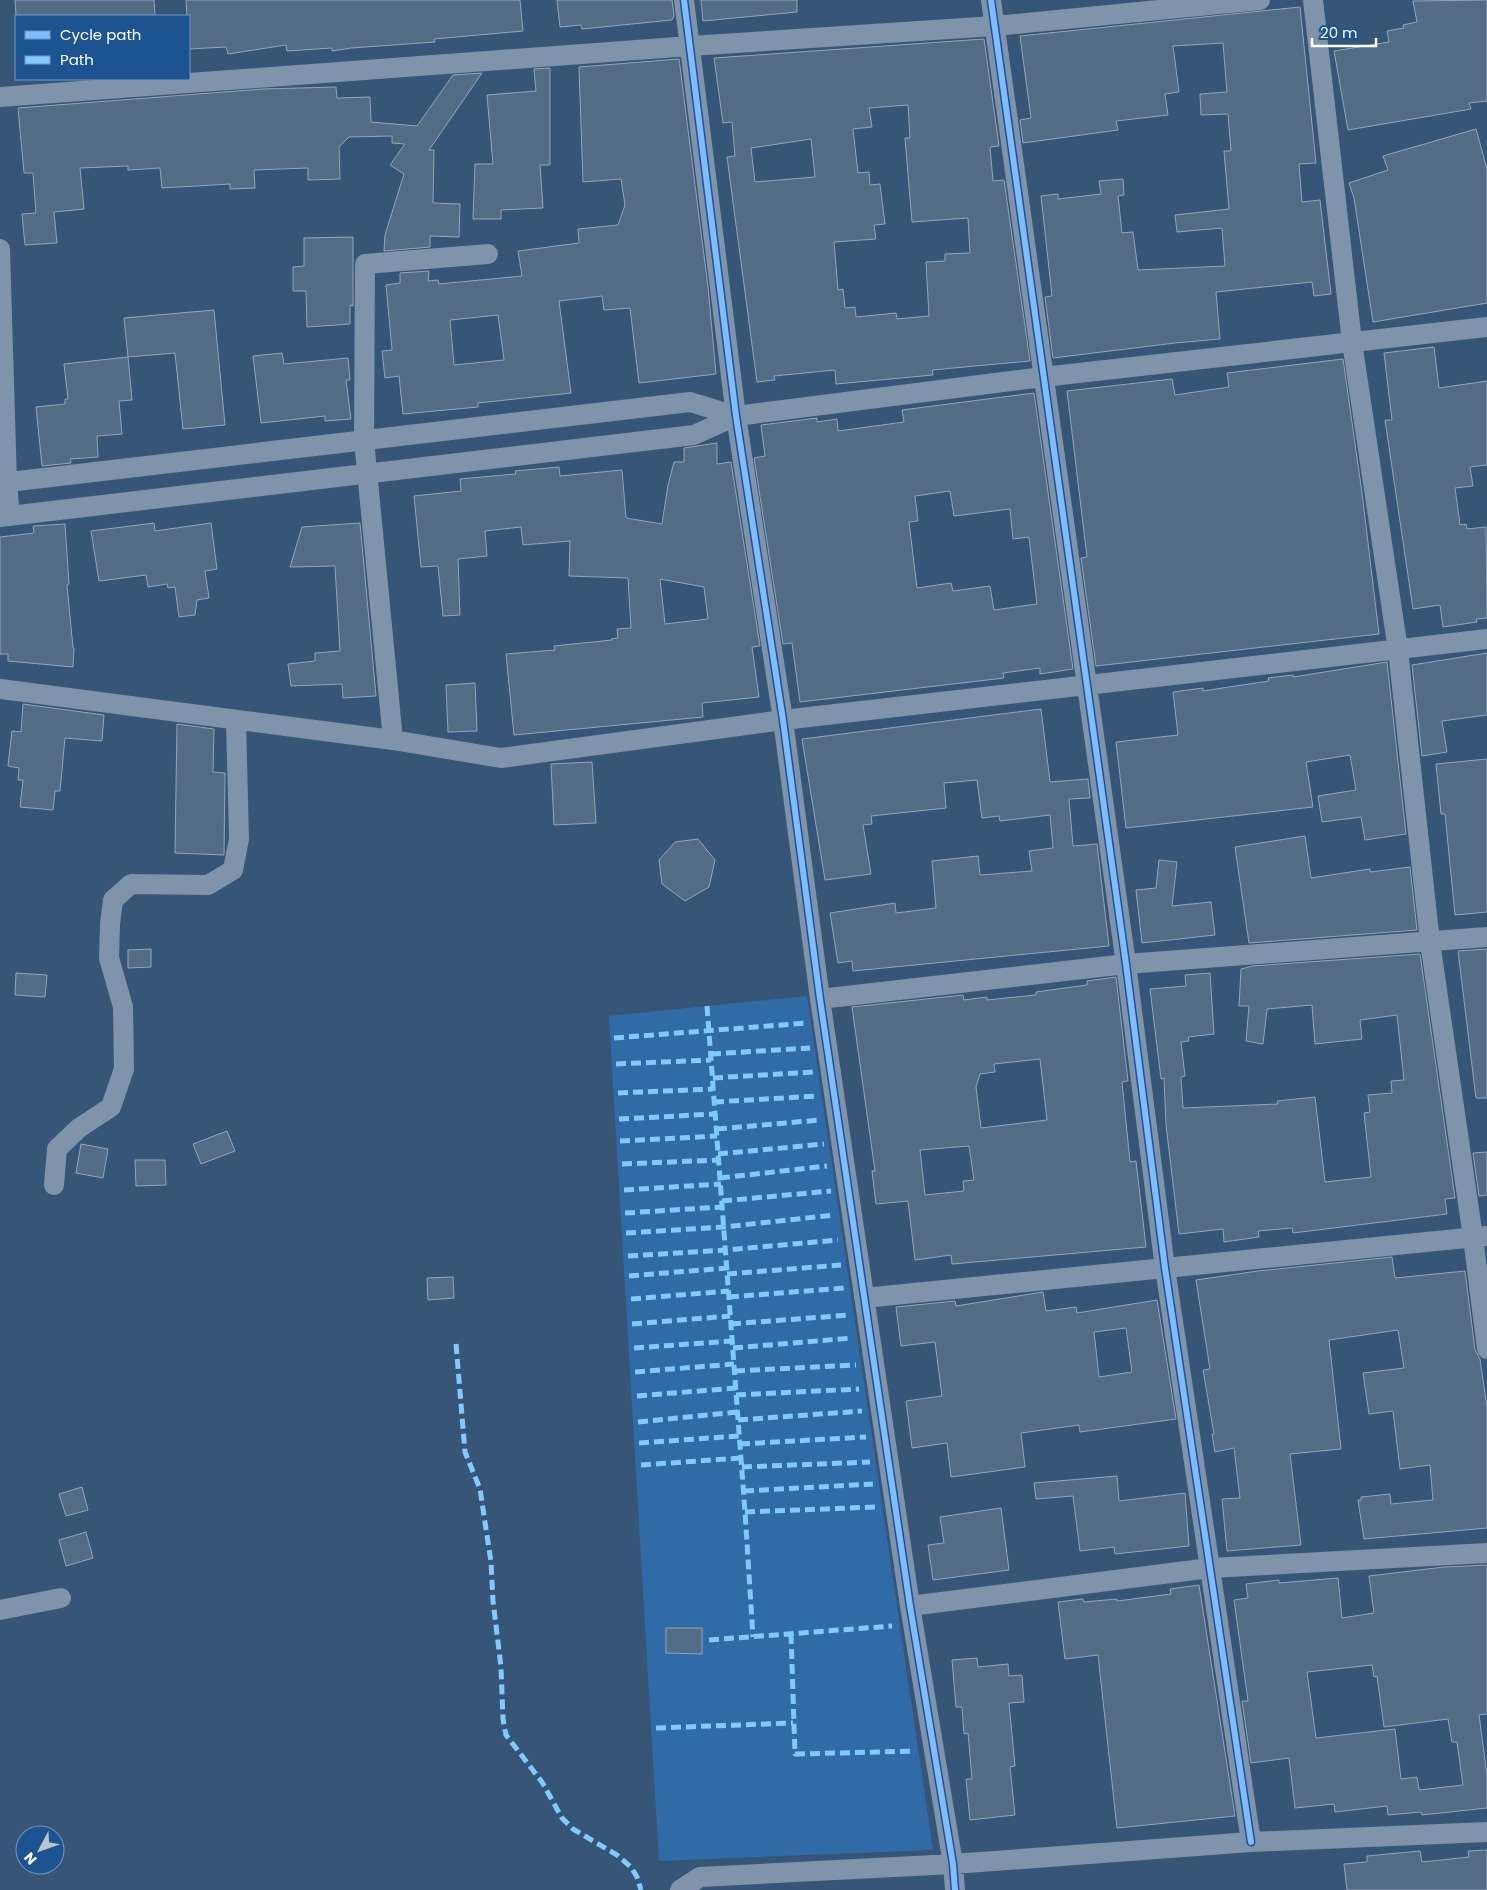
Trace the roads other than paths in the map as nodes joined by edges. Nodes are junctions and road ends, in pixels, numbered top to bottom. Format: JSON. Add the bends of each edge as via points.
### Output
{"nodes":[{"id":1,"x":684,"y":0,"type":"edge"},
{"id":2,"x":991,"y":0,"type":"edge"},
{"id":3,"x":1260,"y":0,"type":"edge"},
{"id":4,"x":1313,"y":0,"type":"edge"},
{"id":5,"x":995,"y":26,"type":"junction"},
{"id":6,"x":690,"y":46,"type":"junction"},
{"id":7,"x":0,"y":97,"type":"edge"},
{"id":8,"x":0,"y":249,"type":"edge"},
{"id":9,"x":488,"y":254,"type":"dead end"},
{"id":10,"x":1487,"y":327,"type":"edge"},
{"id":11,"x":1352,"y":342,"type":"junction"},
{"id":12,"x":1043,"y":377,"type":"junction"},
{"id":13,"x":736,"y":416,"type":"junction"},
{"id":14,"x":364,"y":440,"type":"junction"},
{"id":15,"x":368,"y":472,"type":"junction"},
{"id":16,"x":4,"y":483,"type":"edge"},
{"id":17,"x":5,"y":516,"type":"edge"},
{"id":18,"x":1487,"y":639,"type":"edge"},
{"id":19,"x":1398,"y":650,"type":"junction"},
{"id":20,"x":1087,"y":686,"type":"junction"},
{"id":21,"x":0,"y":689,"type":"edge"},
{"id":22,"x":236,"y":720,"type":"junction"},
{"id":23,"x":783,"y":720,"type":"junction"},
{"id":24,"x":392,"y":740,"type":"junction"},
{"id":25,"x":1487,"y":937,"type":"edge"},
{"id":26,"x":1430,"y":942,"type":"junction"},
{"id":27,"x":1126,"y":964,"type":"junction"},
{"id":28,"x":820,"y":999,"type":"junction"},
{"id":29,"x":54,"y":1185,"type":"dead end"},
{"id":30,"x":1480,"y":1237,"type":"edge"},
{"id":31,"x":1165,"y":1268,"type":"junction"},
{"id":32,"x":864,"y":1298,"type":"junction"},
{"id":33,"x":1487,"y":1349,"type":"edge"},
{"id":34,"x":1487,"y":1553,"type":"edge"},
{"id":35,"x":1210,"y":1568,"type":"junction"},
{"id":36,"x":61,"y":1598,"type":"dead end"},
{"id":37,"x":910,"y":1606,"type":"junction"},
{"id":38,"x":0,"y":1610,"type":"edge"},
{"id":39,"x":1487,"y":1832,"type":"edge"},
{"id":40,"x":1251,"y":1842,"type":"junction"},
{"id":41,"x":953,"y":1864,"type":"junction"},
{"id":42,"x":680,"y":1890,"type":"edge"},
{"id":43,"x":955,"y":1890,"type":"edge"}],
"edges":[{"from":1,"to":6,"type":"street"},
{"from":2,"to":5,"type":"street"},
{"from":3,"to":5,"type":"street"},
{"from":4,"to":11,"type":"street"},
{"from":5,"to":6,"type":"street"},
{"from":5,"to":12,"type":"street"},
{"from":6,"to":7,"type":"street"},
{"from":6,"to":13,"type":"street"},
{"from":8,"to":16,"type":"street"},
{"from":9,"to":14,"type":"street","via":[[364,264]]},
{"from":10,"to":11,"type":"street"},
{"from":11,"to":12,"type":"street"},
{"from":11,"to":19,"type":"street"},
{"from":12,"to":13,"type":"street"},
{"from":12,"to":20,"type":"street"},
{"from":13,"to":14,"type":"street","via":[[690,402]]},
{"from":13,"to":15,"type":"street","via":[[694,435]]},
{"from":13,"to":23,"type":"street"},
{"from":14,"to":15,"type":"street"},
{"from":14,"to":16,"type":"street"},
{"from":15,"to":17,"type":"street"},
{"from":15,"to":24,"type":"street"},
{"from":16,"to":17,"type":"street"},
{"from":18,"to":19,"type":"street"},
{"from":19,"to":20,"type":"street"},
{"from":19,"to":26,"type":"street"},
{"from":20,"to":23,"type":"street"},
{"from":20,"to":27,"type":"street"},
{"from":21,"to":22,"type":"street"},
{"from":22,"to":24,"type":"street"},
{"from":22,"to":29,"type":"street","via":[[239,839],[234,870],[208,884],[131,884],[113,900],[109,958],[123,1007],[124,1069],[111,1108],[79,1128],[57,1149]]},
{"from":23,"to":24,"type":"street","via":[[500,758]]},
{"from":23,"to":28,"type":"street"},
{"from":25,"to":26,"type":"street"},
{"from":26,"to":27,"type":"street"},
{"from":26,"to":30,"type":"street"},
{"from":27,"to":28,"type":"street"},
{"from":27,"to":31,"type":"street"},
{"from":28,"to":32,"type":"street"},
{"from":30,"to":31,"type":"street"},
{"from":30,"to":33,"type":"street"},
{"from":31,"to":32,"type":"street"},
{"from":31,"to":35,"type":"street"},
{"from":32,"to":37,"type":"street"},
{"from":34,"to":35,"type":"street"},
{"from":35,"to":37,"type":"street"},
{"from":35,"to":40,"type":"street"},
{"from":36,"to":38,"type":"street"},
{"from":37,"to":41,"type":"street"},
{"from":39,"to":40,"type":"street"},
{"from":40,"to":41,"type":"street"},
{"from":41,"to":42,"type":"street","via":[[700,1878]]},
{"from":41,"to":43,"type":"street"}]}
